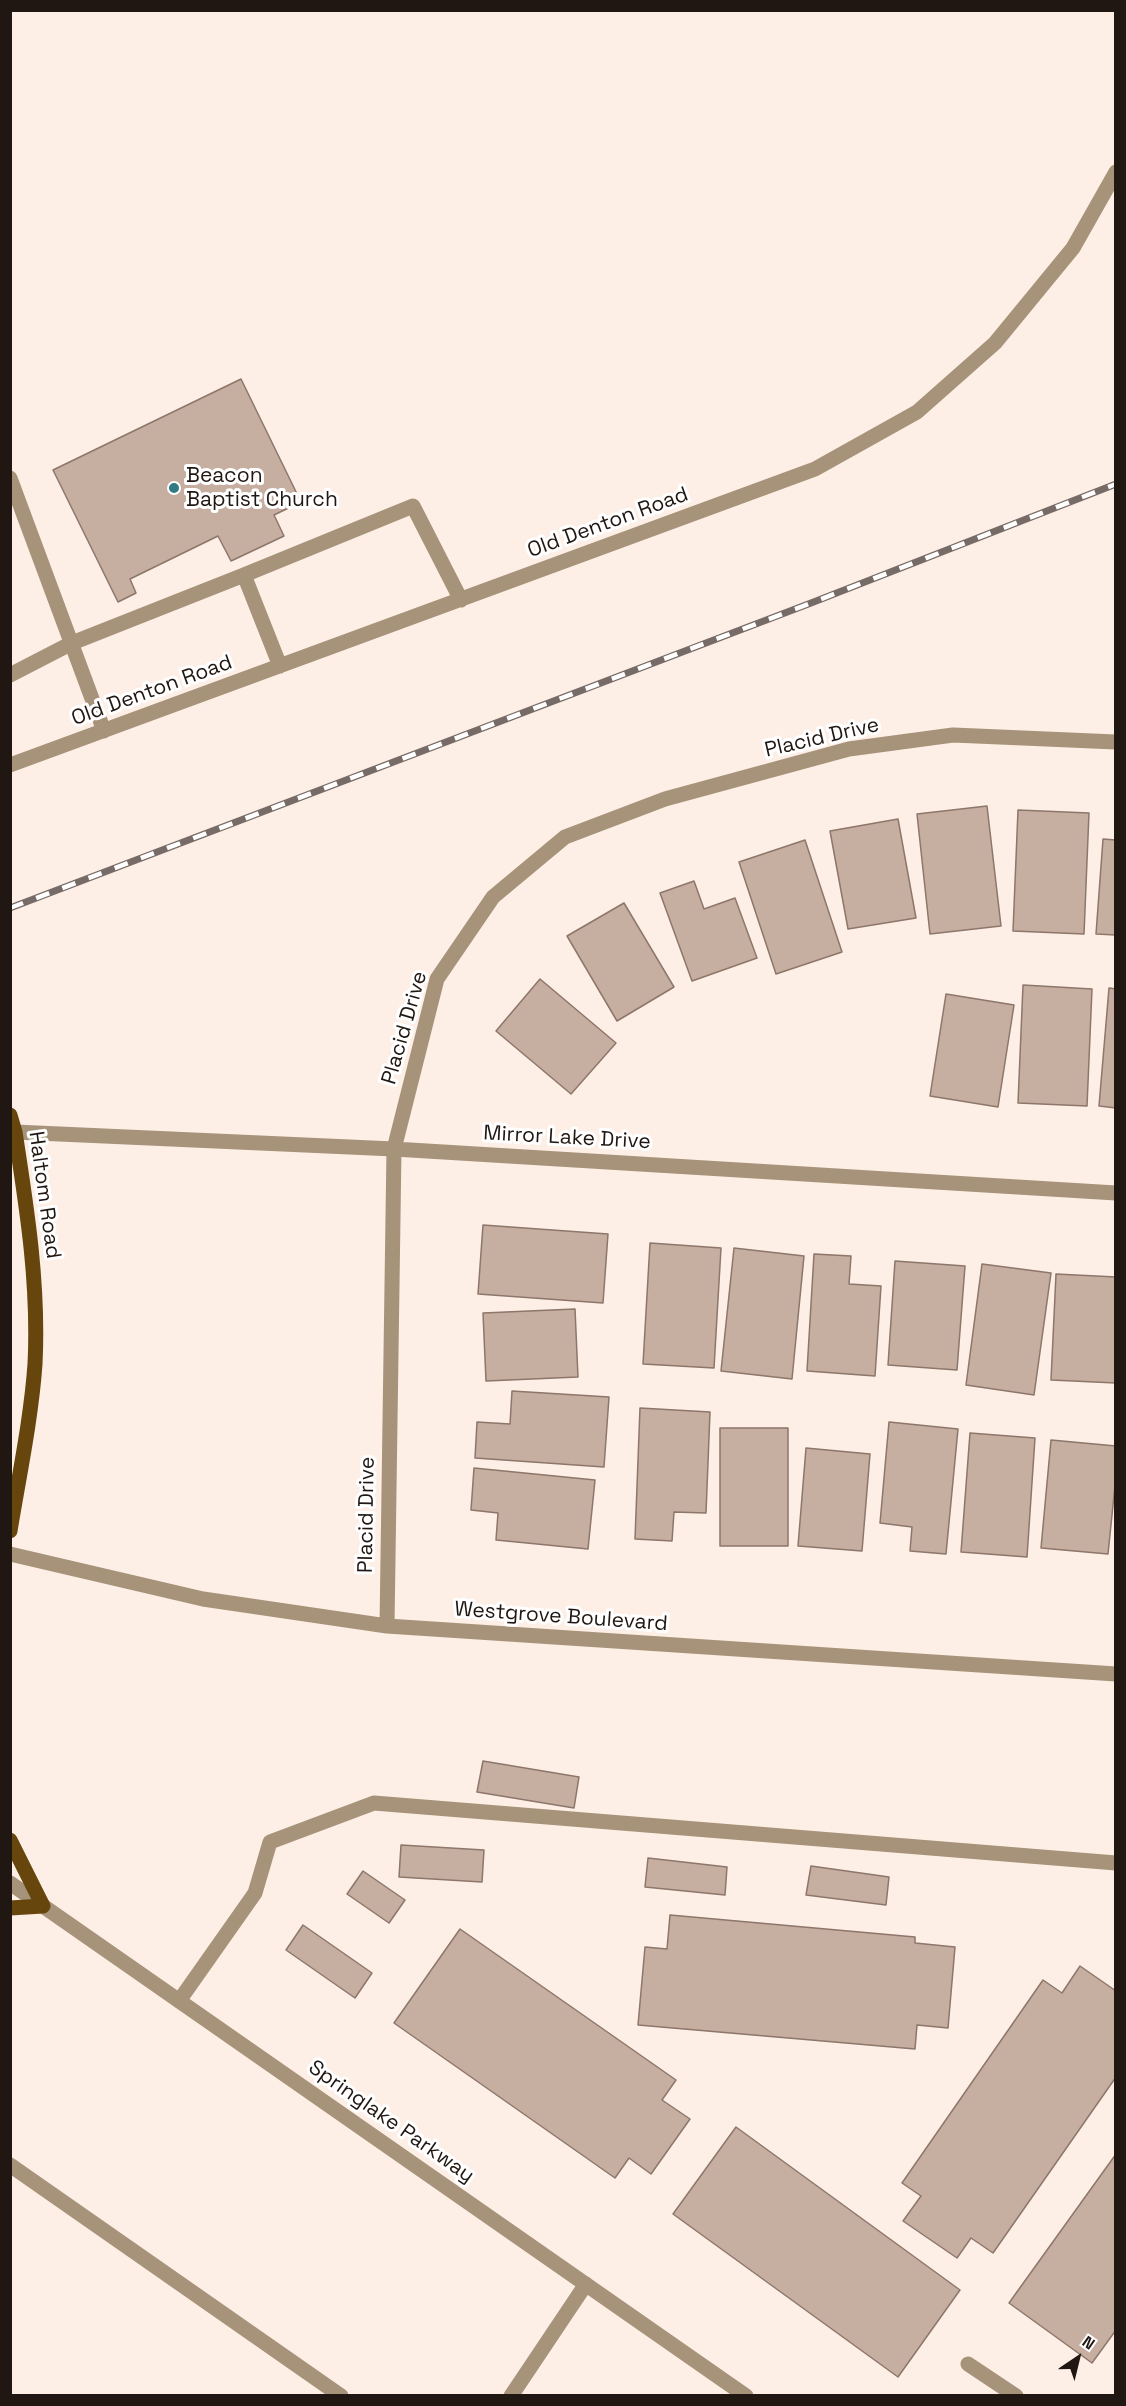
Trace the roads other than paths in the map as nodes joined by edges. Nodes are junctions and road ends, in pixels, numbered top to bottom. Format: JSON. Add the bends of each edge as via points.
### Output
{"nodes":[{"id":1,"x":1116,"y":172,"type":"edge"},
{"id":2,"x":10,"y":478,"type":"edge"},
{"id":3,"x":244,"y":575,"type":"junction"},
{"id":4,"x":461,"y":600,"type":"junction"},
{"id":5,"x":72,"y":643,"type":"junction"},
{"id":6,"x":280,"y":666,"type":"junction"},
{"id":7,"x":10,"y":675,"type":"edge"},
{"id":8,"x":104,"y":731,"type":"junction"},
{"id":9,"x":1116,"y":742,"type":"edge"},
{"id":10,"x":10,"y":765,"type":"edge"},
{"id":11,"x":10,"y":1115,"type":"edge"},
{"id":12,"x":15,"y":1131,"type":"junction"},
{"id":13,"x":394,"y":1149,"type":"junction"},
{"id":14,"x":1116,"y":1193,"type":"edge"},
{"id":15,"x":10,"y":1531,"type":"edge"},
{"id":16,"x":10,"y":1554,"type":"edge"},
{"id":17,"x":387,"y":1626,"type":"junction"},
{"id":18,"x":1116,"y":1674,"type":"edge"},
{"id":19,"x":10,"y":1840,"type":"edge"},
{"id":20,"x":1116,"y":1863,"type":"edge"},
{"id":21,"x":10,"y":1883,"type":"edge"},
{"id":22,"x":43,"y":1906,"type":"junction"},
{"id":23,"x":10,"y":1908,"type":"edge"},
{"id":24,"x":179,"y":2001,"type":"junction"},
{"id":25,"x":10,"y":2165,"type":"edge"},
{"id":26,"x":586,"y":2283,"type":"junction"},
{"id":27,"x":968,"y":2364,"type":"dead end"},
{"id":28,"x":341,"y":2396,"type":"edge"},
{"id":29,"x":511,"y":2396,"type":"edge"},
{"id":30,"x":746,"y":2396,"type":"edge"},
{"id":31,"x":1016,"y":2396,"type":"edge"}],
"edges":[{"from":1,"to":4,"type":"street","name":"Old Denton Road","via":[[1072,248],[995,343],[917,412],[815,469]]},
{"from":2,"to":5,"type":"street"},
{"from":3,"to":4,"type":"street","via":[[413,506]]},
{"from":3,"to":5,"type":"street"},
{"from":3,"to":6,"type":"street"},
{"from":4,"to":6,"type":"street","name":"Old Denton Road"},
{"from":5,"to":7,"type":"street"},
{"from":5,"to":8,"type":"street"},
{"from":6,"to":8,"type":"street","name":"Old Denton Road"},
{"from":8,"to":10,"type":"street","name":"Old Denton Road"},
{"from":9,"to":13,"type":"street","name":"Placid Drive","via":[[953,735],[849,749],[665,799],[565,837],[493,897],[437,979]]},
{"from":11,"to":12,"type":"main road","name":"Haltom Road"},
{"from":12,"to":13,"type":"street","name":"Mirror Lake Drive"},
{"from":12,"to":15,"type":"main road","name":"Haltom Road","via":[[34,1263],[35,1361]]},
{"from":13,"to":14,"type":"street","name":"Mirror Lake Drive"},
{"from":13,"to":17,"type":"street","name":"Placid Drive"},
{"from":16,"to":17,"type":"street","name":"Westgrove Boulevard","via":[[203,1599]]},
{"from":17,"to":18,"type":"street","name":"Westgrove Boulevard"},
{"from":19,"to":22,"type":"main road"},
{"from":20,"to":24,"type":"street","via":[[374,1803],[270,1842],[255,1893]]},
{"from":21,"to":22,"type":"street","name":"Springlake Parkway"},
{"from":22,"to":23,"type":"main road"},
{"from":22,"to":24,"type":"street","name":"Springlake Parkway"},
{"from":24,"to":26,"type":"street","name":"Springlake Parkway"},
{"from":25,"to":28,"type":"street"},
{"from":26,"to":29,"type":"street"},
{"from":26,"to":30,"type":"street","name":"Springlake Parkway"},
{"from":27,"to":31,"type":"street"}]}
